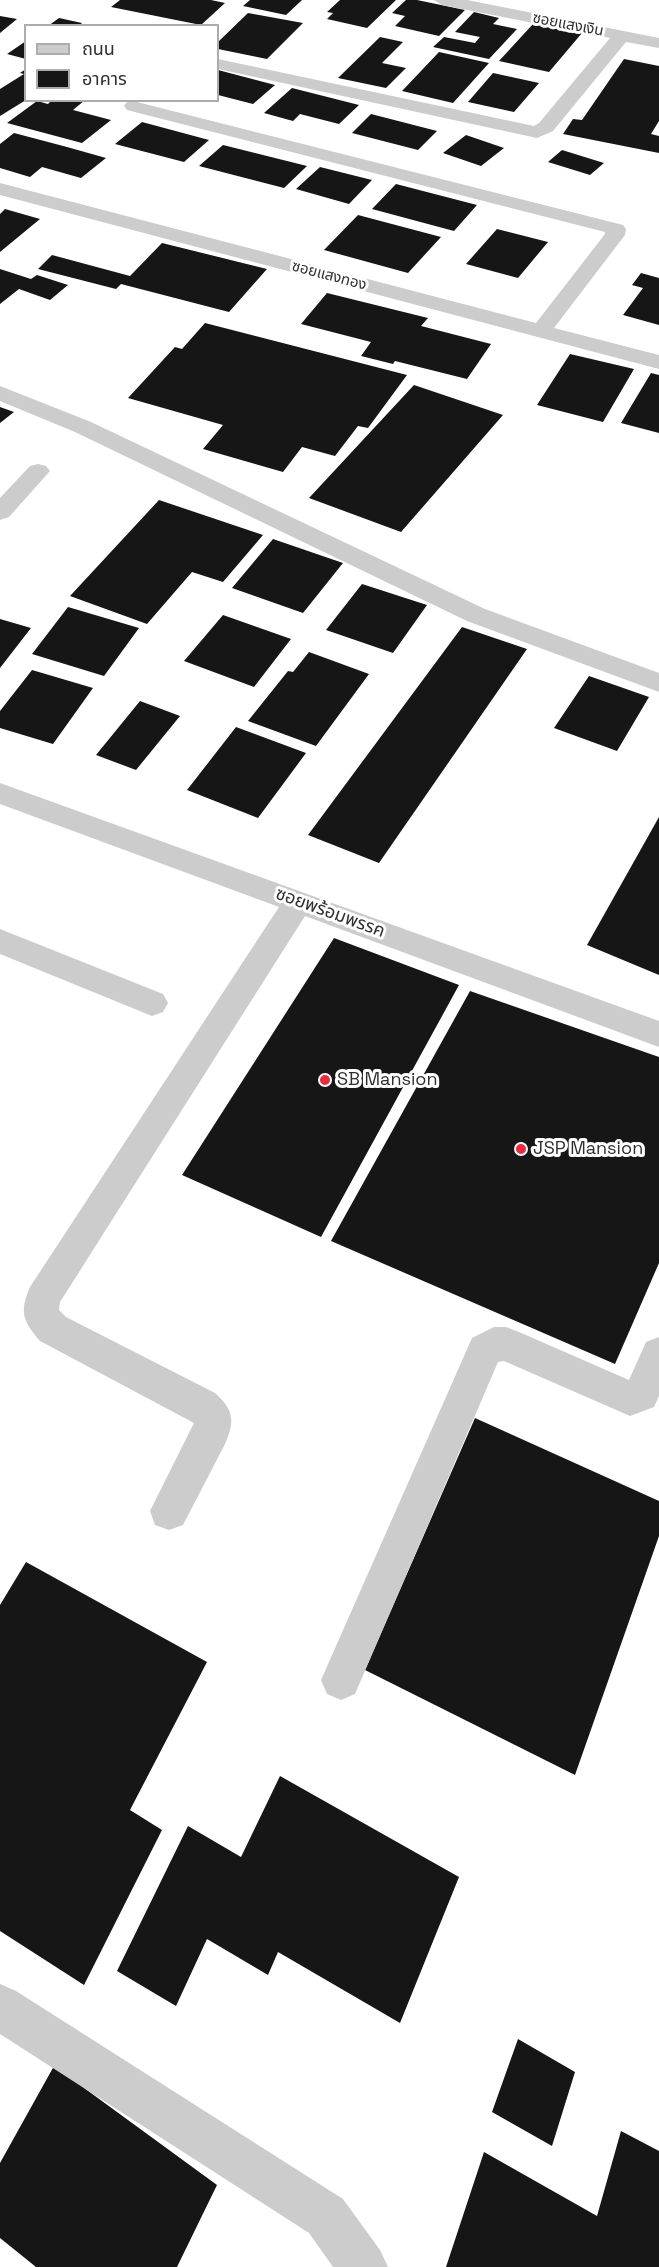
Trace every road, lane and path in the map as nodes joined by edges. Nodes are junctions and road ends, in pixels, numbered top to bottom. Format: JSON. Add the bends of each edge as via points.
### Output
{"nodes":[{"id":1,"x":442,"y":0,"type":"edge"},
{"id":2,"x":621,"y":36,"type":"junction"},
{"id":3,"x":659,"y":43,"type":"edge"},
{"id":4,"x":219,"y":64,"type":"edge"},
{"id":5,"x":133,"y":106,"type":"dead end"},
{"id":6,"x":0,"y":189,"type":"edge"},
{"id":7,"x":541,"y":331,"type":"junction"},
{"id":8,"x":659,"y":362,"type":"edge"},
{"id":9,"x":0,"y":393,"type":"edge"},
{"id":10,"x":38,"y":471,"type":"dead end"},
{"id":11,"x":0,"y":513,"type":"edge"},
{"id":12,"x":659,"y":683,"type":"edge"},
{"id":13,"x":0,"y":793,"type":"edge"},
{"id":14,"x":298,"y":902,"type":"junction"},
{"id":15,"x":0,"y":941,"type":"edge"},
{"id":16,"x":152,"y":1003,"type":"dead end"},
{"id":17,"x":659,"y":1034,"type":"edge"},
{"id":18,"x":659,"y":1354,"type":"edge"},
{"id":19,"x":169,"y":1511,"type":"dead end"},
{"id":20,"x":341,"y":1680,"type":"dead end"},
{"id":21,"x":0,"y":2007,"type":"edge"},
{"id":22,"x":363,"y":2267,"type":"edge"}],
"edges":[{"from":1,"to":2,"type":"street","name":"ซอยแสงเงิน"},
{"from":2,"to":3,"type":"street","name":"ซอยแสงเงิน"},
{"from":2,"to":4,"type":"street","via":[[546,128],[537,132]]},
{"from":5,"to":7,"type":"street","via":[[616,229]]},
{"from":6,"to":7,"type":"street","name":"ซอยแสงทอง"},
{"from":7,"to":8,"type":"street","name":"ซอยแสงทอง"},
{"from":9,"to":12,"type":"street","via":[[83,427],[476,615]]},
{"from":10,"to":11,"type":"street"},
{"from":13,"to":14,"type":"street","name":"ซอยพร้อมพรรค"},
{"from":14,"to":17,"type":"street","name":"ซอยพร้อมพรรค"},
{"from":14,"to":19,"type":"street","via":[[43,1298],[41,1315],[53,1329],[202,1406],[213,1416],[212,1431]]},
{"from":15,"to":16,"type":"street"},
{"from":18,"to":20,"type":"street","via":[[641,1395],[630,1398],[506,1344],[494,1344],[485,1350]]},
{"from":21,"to":22,"type":"street","via":[[326,2217]]}]}
